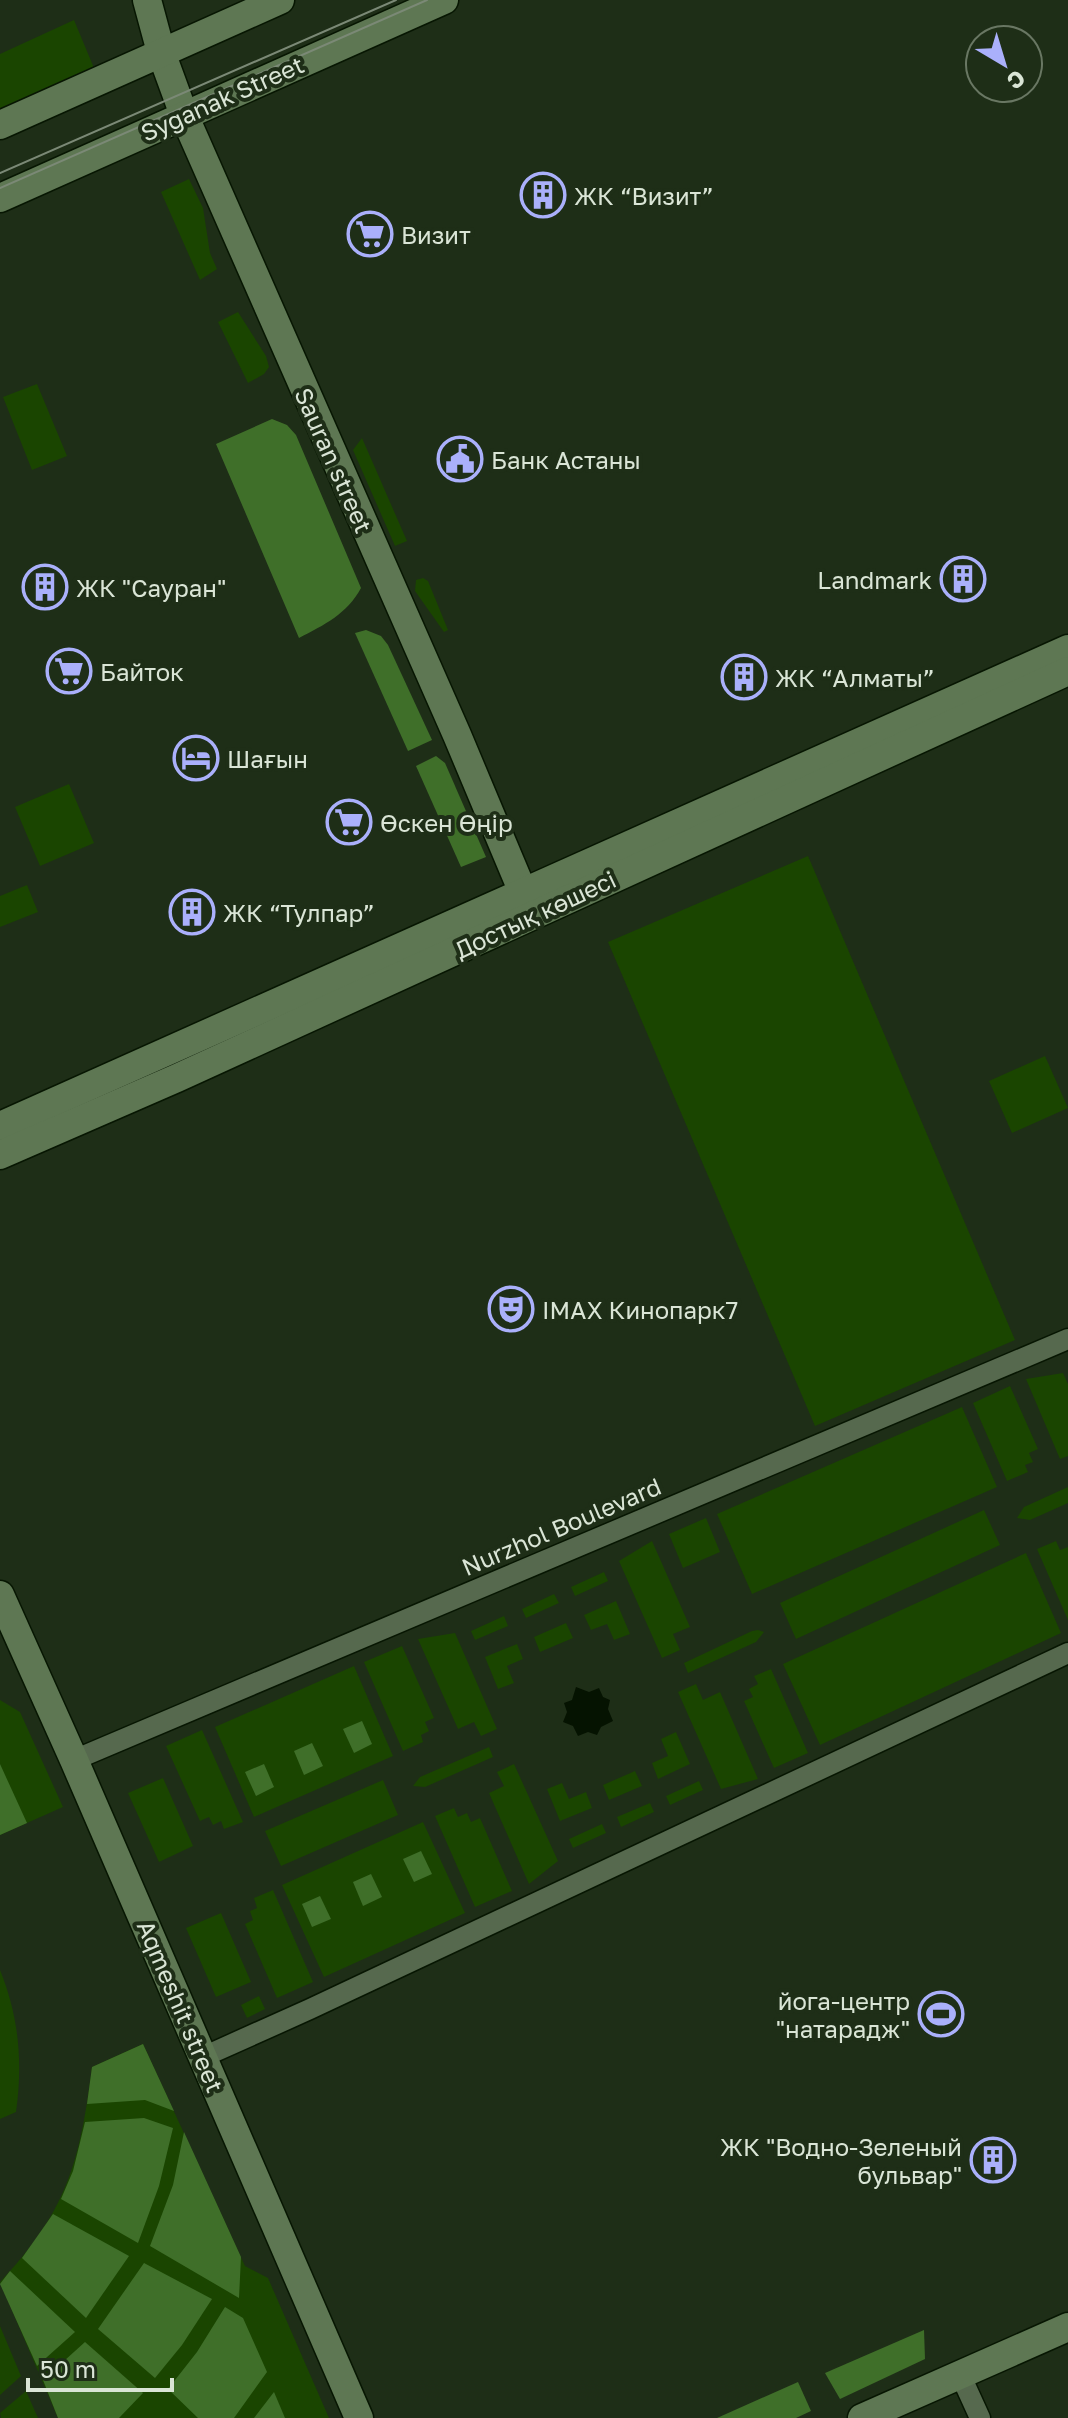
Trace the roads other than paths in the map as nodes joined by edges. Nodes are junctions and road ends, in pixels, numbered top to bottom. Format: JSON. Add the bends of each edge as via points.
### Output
{"nodes":[{"id":1,"x":147,"y":0,"type":"edge"},
{"id":2,"x":280,"y":0,"type":"edge"},
{"id":3,"x":444,"y":0,"type":"edge"},
{"id":4,"x":161,"y":52,"type":"junction"},
{"id":5,"x":184,"y":115,"type":"junction"},
{"id":6,"x":0,"y":125,"type":"edge"},
{"id":7,"x":0,"y":198,"type":"edge"},
{"id":8,"x":1068,"y":649,"type":"edge"},
{"id":9,"x":1068,"y":671,"type":"edge"},
{"id":10,"x":528,"y":904,"type":"junction"},
{"id":11,"x":0,"y":1126,"type":"edge"},
{"id":12,"x":0,"y":1155,"type":"edge"},
{"id":13,"x":1068,"y":1339,"type":"edge"},
{"id":14,"x":0,"y":1595,"type":"edge"},
{"id":15,"x":1068,"y":1653,"type":"edge"},
{"id":16,"x":74,"y":1760,"type":"junction"},
{"id":17,"x":203,"y":2057,"type":"junction"},
{"id":18,"x":1068,"y":2327,"type":"edge"},
{"id":19,"x":960,"y":2374,"type":"junction"},
{"id":20,"x":359,"y":2418,"type":"edge"},
{"id":21,"x":862,"y":2418,"type":"edge"},
{"id":22,"x":980,"y":2418,"type":"edge"}],
"edges":[{"from":1,"to":4,"type":"street","name":"Sauran street"},
{"from":2,"to":4,"type":"street"},
{"from":3,"to":5,"type":"street","name":"Syganak Street"},
{"from":4,"to":5,"type":"street","name":"Sauran street"},
{"from":4,"to":6,"type":"street"},
{"from":5,"to":7,"type":"street","name":"Syganak Street"},
{"from":5,"to":10,"type":"street","name":"Sauran street"},
{"from":8,"to":10,"type":"street","name":"Достық көшесі"},
{"from":9,"to":10,"type":"street","name":"Достық көшесі"},
{"from":10,"to":11,"type":"street","name":"Достық көшесі"},
{"from":10,"to":12,"type":"street","name":"Достық көшесі","via":[[177,1078]]},
{"from":13,"to":16,"type":"street","name":"Nurzhol Boulevard"},
{"from":14,"to":16,"type":"street","name":"Aqmeshit street"},
{"from":15,"to":17,"type":"street"},
{"from":16,"to":17,"type":"street","name":"Aqmeshit street"},
{"from":17,"to":20,"type":"street","name":"Aqmeshit street"},
{"from":18,"to":19,"type":"street"},
{"from":19,"to":21,"type":"street"},
{"from":19,"to":22,"type":"street"}]}
